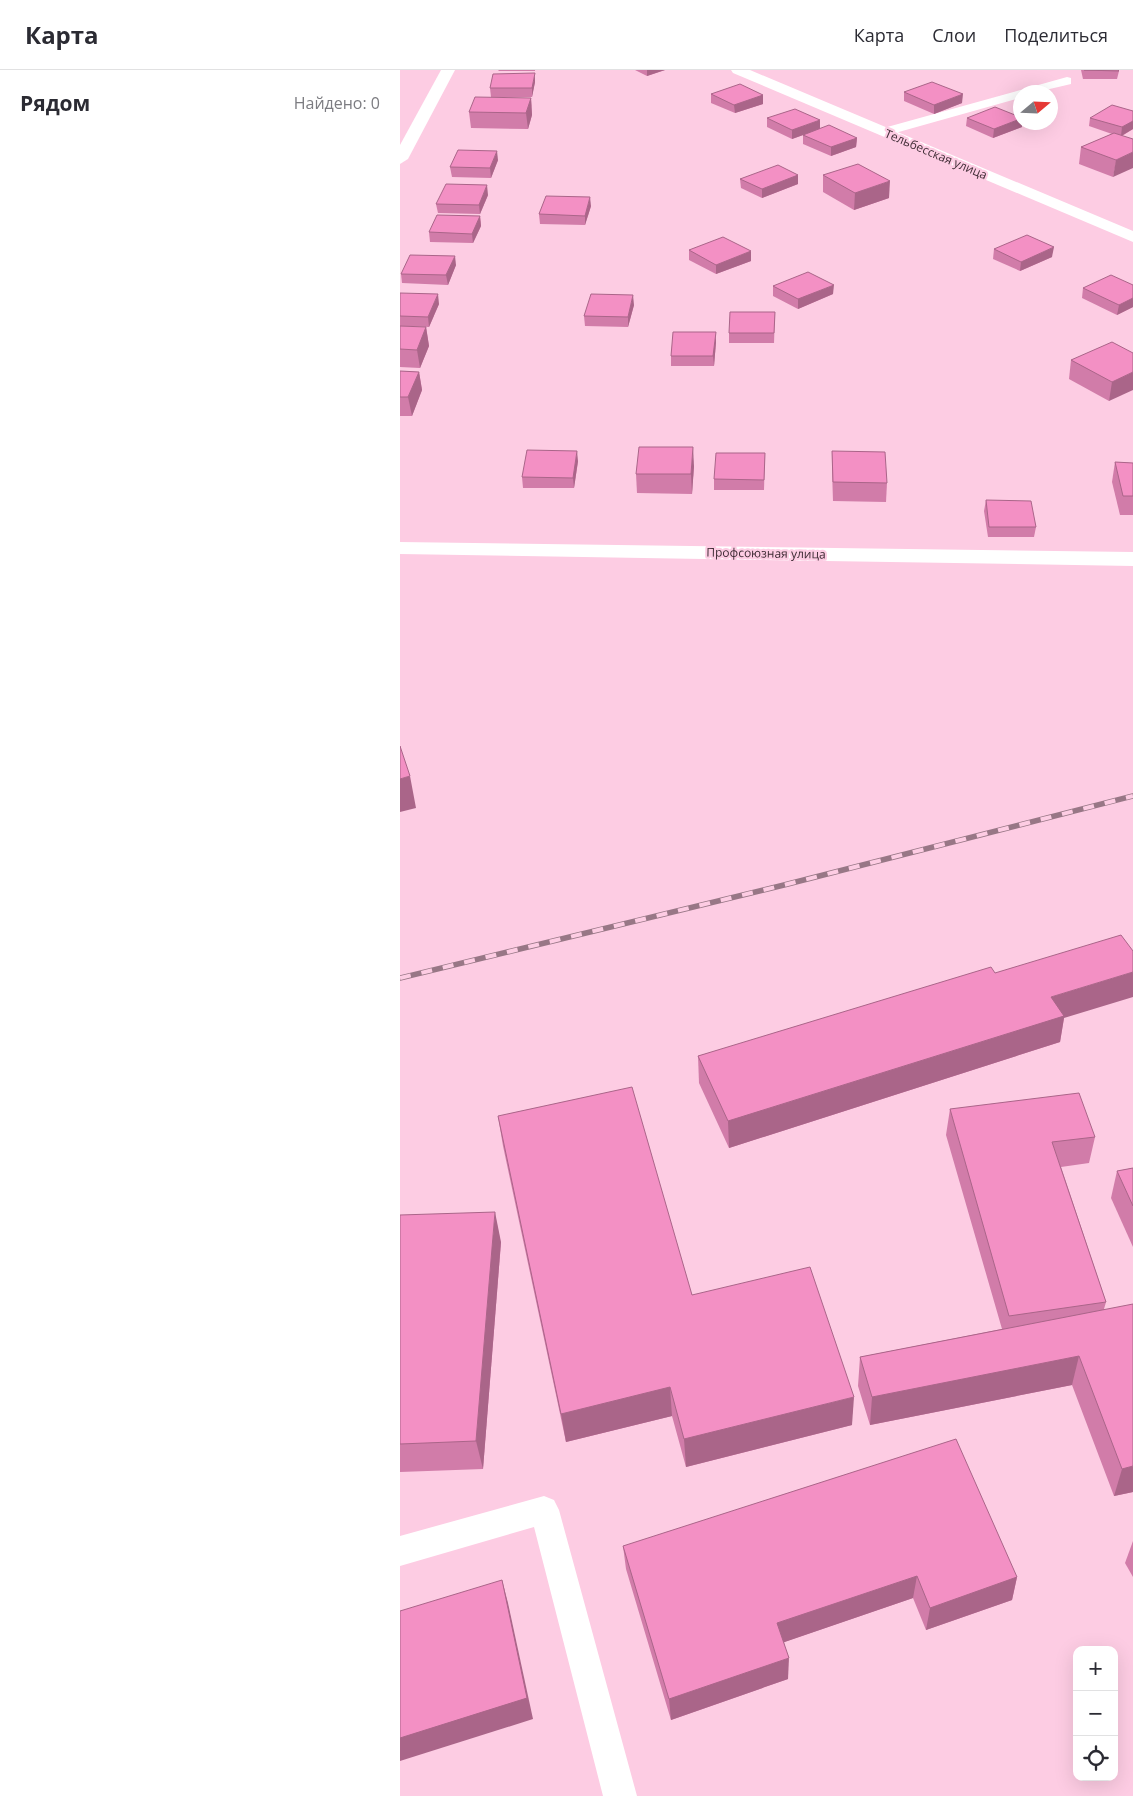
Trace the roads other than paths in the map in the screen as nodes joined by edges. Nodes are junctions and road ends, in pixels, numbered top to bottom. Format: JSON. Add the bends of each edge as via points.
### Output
{"nodes":[{"id":1,"x":448,"y":70,"type":"edge"},
{"id":2,"x":738,"y":70,"type":"edge"},
{"id":3,"x":1067,"y":81,"type":"dead end"},
{"id":4,"x":1052,"y":85,"type":"edge"},
{"id":5,"x":1013,"y":96,"type":"edge"},
{"id":6,"x":884,"y":132,"type":"junction"},
{"id":7,"x":400,"y":160,"type":"edge"},
{"id":8,"x":1133,"y":237,"type":"edge"},
{"id":9,"x":400,"y":548,"type":"edge"},
{"id":10,"x":1133,"y":559,"type":"edge"},
{"id":11,"x":400,"y":1551,"type":"edge"},
{"id":12,"x":620,"y":1796,"type":"edge"}],
"edges":[{"from":1,"to":7,"type":"street"},
{"from":2,"to":6,"type":"street","name":"Тельбесская улица"},
{"from":3,"to":4,"type":"lane"},
{"from":5,"to":6,"type":"lane"},
{"from":6,"to":8,"type":"street","name":"Тельбесская улица"},
{"from":9,"to":10,"type":"street","name":"Профсоюзная улица"},
{"from":11,"to":12,"type":"lane","via":[[544,1510]]}]}
